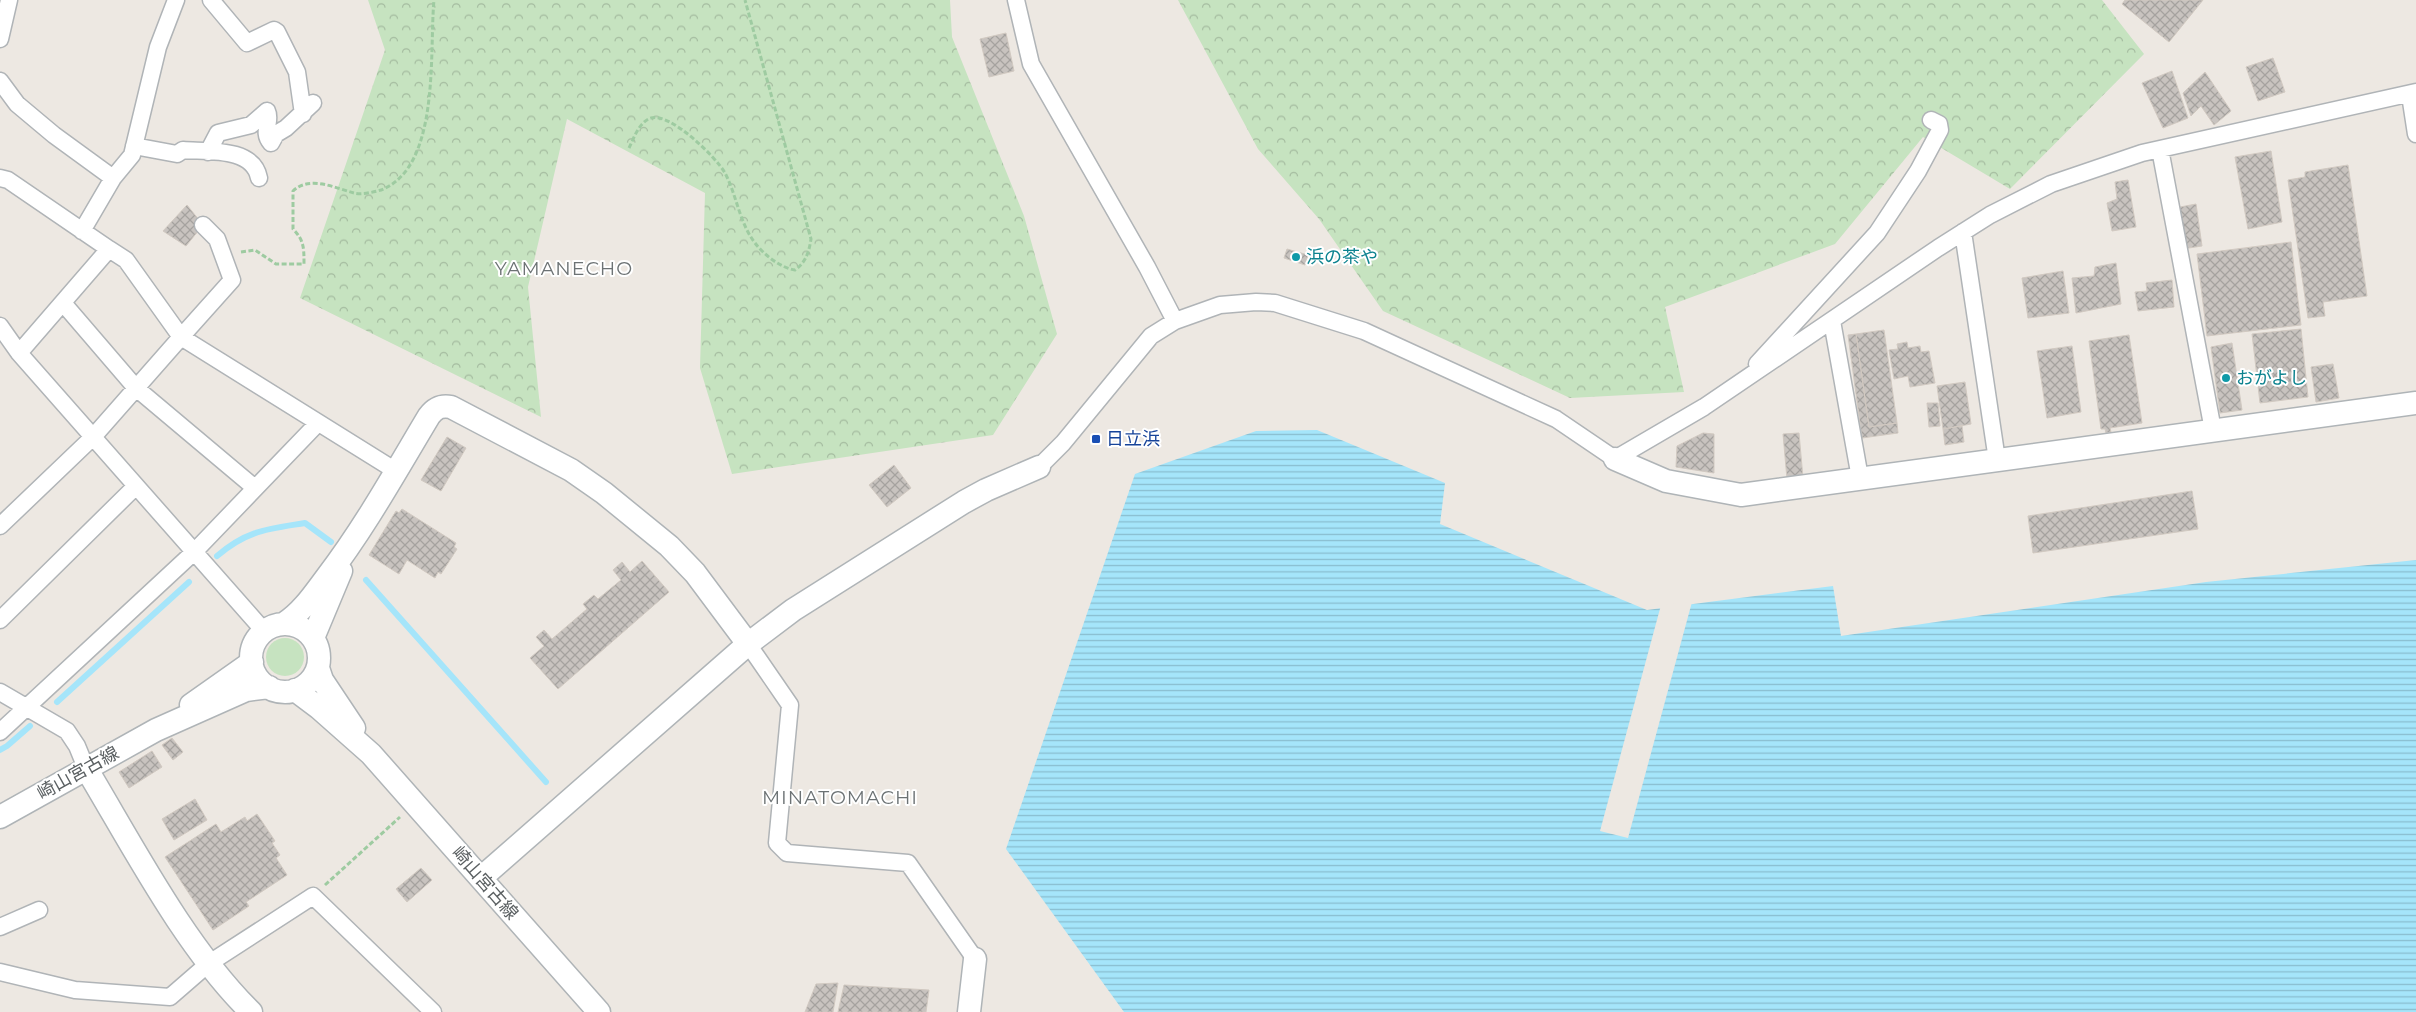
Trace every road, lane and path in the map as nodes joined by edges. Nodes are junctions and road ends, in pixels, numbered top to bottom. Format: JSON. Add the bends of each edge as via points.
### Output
{"nodes":[{"id":1,"x":9,"y":0,"type":"edge"},
{"id":2,"x":212,"y":0,"type":"edge"},
{"id":3,"x":434,"y":0,"type":"edge"},
{"id":4,"x":745,"y":0,"type":"edge"},
{"id":5,"x":1016,"y":0,"type":"edge"},
{"id":6,"x":179,"y":2,"type":"edge"},
{"id":7,"x":0,"y":39,"type":"edge"},
{"id":8,"x":0,"y":81,"type":"edge"},
{"id":9,"x":2413,"y":94,"type":"edge"},
{"id":10,"x":1931,"y":120,"type":"dead end"},
{"id":11,"x":2416,"y":134,"type":"edge"},
{"id":12,"x":134,"y":146,"type":"junction"},
{"id":13,"x":630,"y":148,"type":"dead end"},
{"id":14,"x":2160,"y":149,"type":"junction"},
{"id":15,"x":208,"y":152,"type":"junction"},
{"id":16,"x":0,"y":178,"type":"edge"},
{"id":17,"x":113,"y":178,"type":"junction"},
{"id":18,"x":258,"y":178,"type":"dead end"},
{"id":19,"x":204,"y":225,"type":"dead end"},
{"id":20,"x":82,"y":231,"type":"junction"},
{"id":21,"x":1963,"y":232,"type":"junction"},
{"id":22,"x":109,"y":250,"type":"junction"},
{"id":23,"x":224,"y":256,"type":"junction"},
{"id":24,"x":64,"y":303,"type":"junction"},
{"id":25,"x":1176,"y":321,"type":"junction"},
{"id":26,"x":1832,"y":321,"type":"junction"},
{"id":27,"x":0,"y":326,"type":"edge"},
{"id":28,"x":181,"y":337,"type":"junction"},
{"id":29,"x":19,"y":353,"type":"junction"},
{"id":30,"x":1740,"y":382,"type":"junction"},
{"id":31,"x":136,"y":388,"type":"junction"},
{"id":32,"x":2416,"y":403,"type":"edge"},
{"id":33,"x":318,"y":423,"type":"junction"},
{"id":34,"x":2213,"y":430,"type":"junction"},
{"id":35,"x":93,"y":437,"type":"junction"},
{"id":36,"x":1615,"y":459,"type":"junction"},
{"id":37,"x":1997,"y":460,"type":"junction"},
{"id":38,"x":1039,"y":467,"type":"joint"},
{"id":39,"x":396,"y":471,"type":"junction"},
{"id":40,"x":1860,"y":478,"type":"junction"},
{"id":41,"x":135,"y":487,"type":"junction"},
{"id":42,"x":255,"y":488,"type":"junction"},
{"id":43,"x":0,"y":526,"type":"edge"},
{"id":44,"x":353,"y":542,"type":"junction"},
{"id":45,"x":194,"y":552,"type":"junction"},
{"id":46,"x":0,"y":620,"type":"edge"},
{"id":47,"x":285,"y":623,"type":"junction"},
{"id":48,"x":264,"y":631,"type":"junction"},
{"id":49,"x":313,"y":638,"type":"junction"},
{"id":50,"x":748,"y":644,"type":"junction"},
{"id":51,"x":252,"y":662,"type":"junction"},
{"id":52,"x":318,"y":668,"type":"junction"},
{"id":53,"x":269,"y":688,"type":"junction"},
{"id":54,"x":295,"y":690,"type":"junction"},
{"id":55,"x":0,"y":692,"type":"edge"},
{"id":56,"x":27,"y":707,"type":"junction"},
{"id":57,"x":156,"y":730,"type":"junction"},
{"id":58,"x":0,"y":732,"type":"edge"},
{"id":59,"x":371,"y":754,"type":"junction"},
{"id":60,"x":86,"y":768,"type":"junction"},
{"id":61,"x":400,"y":816,"type":"dead end"},
{"id":62,"x":0,"y":817,"type":"edge"},
{"id":63,"x":481,"y":878,"type":"junction"},
{"id":64,"x":313,"y":896,"type":"junction"},
{"id":65,"x":39,"y":910,"type":"dead end"},
{"id":66,"x":0,"y":927,"type":"edge"},
{"id":67,"x":975,"y":959,"type":"joint"},
{"id":68,"x":208,"y":964,"type":"junction"},
{"id":69,"x":0,"y":972,"type":"edge"},
{"id":70,"x":250,"y":1012,"type":"edge"},
{"id":71,"x":434,"y":1012,"type":"edge"},
{"id":72,"x":599,"y":1012,"type":"edge"},
{"id":73,"x":969,"y":1012,"type":"edge"}],
"edges":[{"from":1,"to":7,"type":"street"},
{"from":2,"to":15,"type":"street","via":[[247,43],[274,30],[277,32],[297,72],[308,108],[276,134],[271,143],[267,139],[267,111],[251,125],[218,133]]},
{"from":3,"to":23,"type":"path","via":[[427,113],[420,146],[412,163],[388,187],[376,191],[356,194],[328,185],[299,185],[293,190],[292,228],[304,246],[304,264],[276,264],[255,250]]},
{"from":4,"to":13,"type":"path","via":[[811,239],[801,266],[789,270],[767,256],[756,244],[744,226],[724,172],[710,155],[674,124],[651,118],[644,122]]},
{"from":5,"to":25,"type":"street","via":[[1031,64]]},
{"from":6,"to":12,"type":"street","via":[[158,47]]},
{"from":8,"to":17,"type":"street","via":[[16,104]]},
{"from":9,"to":11,"type":"street"},
{"from":9,"to":14,"type":"street"},
{"from":10,"to":30,"type":"street","via":[[1940,124],[1940,130],[1918,171],[1877,233]]},
{"from":12,"to":15,"type":"street","via":[[178,154],[183,150]]},
{"from":12,"to":17,"type":"street","via":[[132,155]]},
{"from":14,"to":21,"type":"street","via":[[2051,184]]},
{"from":14,"to":34,"type":"street"},
{"from":15,"to":18,"type":"street","via":[[245,157],[257,169]]},
{"from":16,"to":20,"type":"street","via":[[8,180]]},
{"from":17,"to":20,"type":"street"},
{"from":19,"to":23,"type":"street","via":[[217,240]]},
{"from":20,"to":22,"type":"street"},
{"from":21,"to":26,"type":"street"},
{"from":21,"to":37,"type":"street"},
{"from":22,"to":24,"type":"street"},
{"from":22,"to":28,"type":"street","via":[[126,260]]},
{"from":23,"to":28,"type":"street","via":[[232,280]]},
{"from":24,"to":29,"type":"street"},
{"from":24,"to":31,"type":"street"},
{"from":25,"to":36,"type":"street","via":[[1220,305],[1256,302],[1275,304],[1364,331],[1556,419]]},
{"from":25,"to":38,"type":"street","via":[[1151,336],[1064,443]]},
{"from":26,"to":30,"type":"street"},
{"from":26,"to":40,"type":"street"},
{"from":27,"to":29,"type":"street"},
{"from":28,"to":31,"type":"street"},
{"from":28,"to":33,"type":"street"},
{"from":29,"to":35,"type":"street"},
{"from":30,"to":36,"type":"street"},
{"from":31,"to":35,"type":"street"},
{"from":31,"to":42,"type":"street"},
{"from":32,"to":34,"type":"street"},
{"from":33,"to":39,"type":"street"},
{"from":33,"to":42,"type":"street"},
{"from":34,"to":37,"type":"street"},
{"from":35,"to":41,"type":"street"},
{"from":35,"to":43,"type":"street"},
{"from":36,"to":40,"type":"street","via":[[1666,481],[1741,495]]},
{"from":37,"to":40,"type":"street"},
{"from":38,"to":50,"type":"street","via":[[964,502],[793,610]]},
{"from":39,"to":44,"type":"street"},
{"from":39,"to":50,"type":"street","via":[[434,409],[451,407],[571,470],[604,493],[695,573]]},
{"from":41,"to":45,"type":"street"},
{"from":41,"to":46,"type":"street"},
{"from":42,"to":45,"type":"street"},
{"from":44,"to":47,"type":"street","via":[[309,600]]},
{"from":44,"to":49,"type":"street"},
{"from":45,"to":48,"type":"street"},
{"from":45,"to":56,"type":"street"},
{"from":47,"to":48,"type":"street"},
{"from":47,"to":49,"type":"street","via":[[301,627]]},
{"from":48,"to":51,"type":"street","via":[[254,645]]},
{"from":49,"to":52,"type":"street","name":"崎山宮古線","via":[[319,652]]},
{"from":50,"to":63,"type":"street"},
{"from":50,"to":67,"type":"street","via":[[790,705],[777,843],[787,852],[908,863]]},
{"from":51,"to":53,"type":"street","via":[[257,677]]},
{"from":51,"to":57,"type":"street","name":"崎山宮古線"},
{"from":52,"to":54,"type":"street","via":[[309,682]]},
{"from":52,"to":59,"type":"street","name":"崎山宮古線","via":[[322,680]]},
{"from":53,"to":54,"type":"street","name":"崎山宮古線","via":[[286,692]]},
{"from":53,"to":57,"type":"street","name":"崎山宮古線","via":[[246,690]]},
{"from":54,"to":59,"type":"street","name":"崎山宮古線"},
{"from":55,"to":56,"type":"street"},
{"from":56,"to":58,"type":"street"},
{"from":56,"to":60,"type":"street","via":[[67,730]]},
{"from":57,"to":60,"type":"street","name":"崎山宮古線"},
{"from":59,"to":63,"type":"street","name":"崎山宮古線"},
{"from":60,"to":62,"type":"street","name":"崎山宮古線"},
{"from":60,"to":68,"type":"street"},
{"from":61,"to":64,"type":"path"},
{"from":63,"to":72,"type":"street","name":"崎山宮古線"},
{"from":64,"to":68,"type":"street"},
{"from":64,"to":71,"type":"street"},
{"from":65,"to":66,"type":"street"},
{"from":67,"to":73,"type":"street"},
{"from":68,"to":69,"type":"street","via":[[170,998],[75,990]]},
{"from":68,"to":70,"type":"street"}]}
